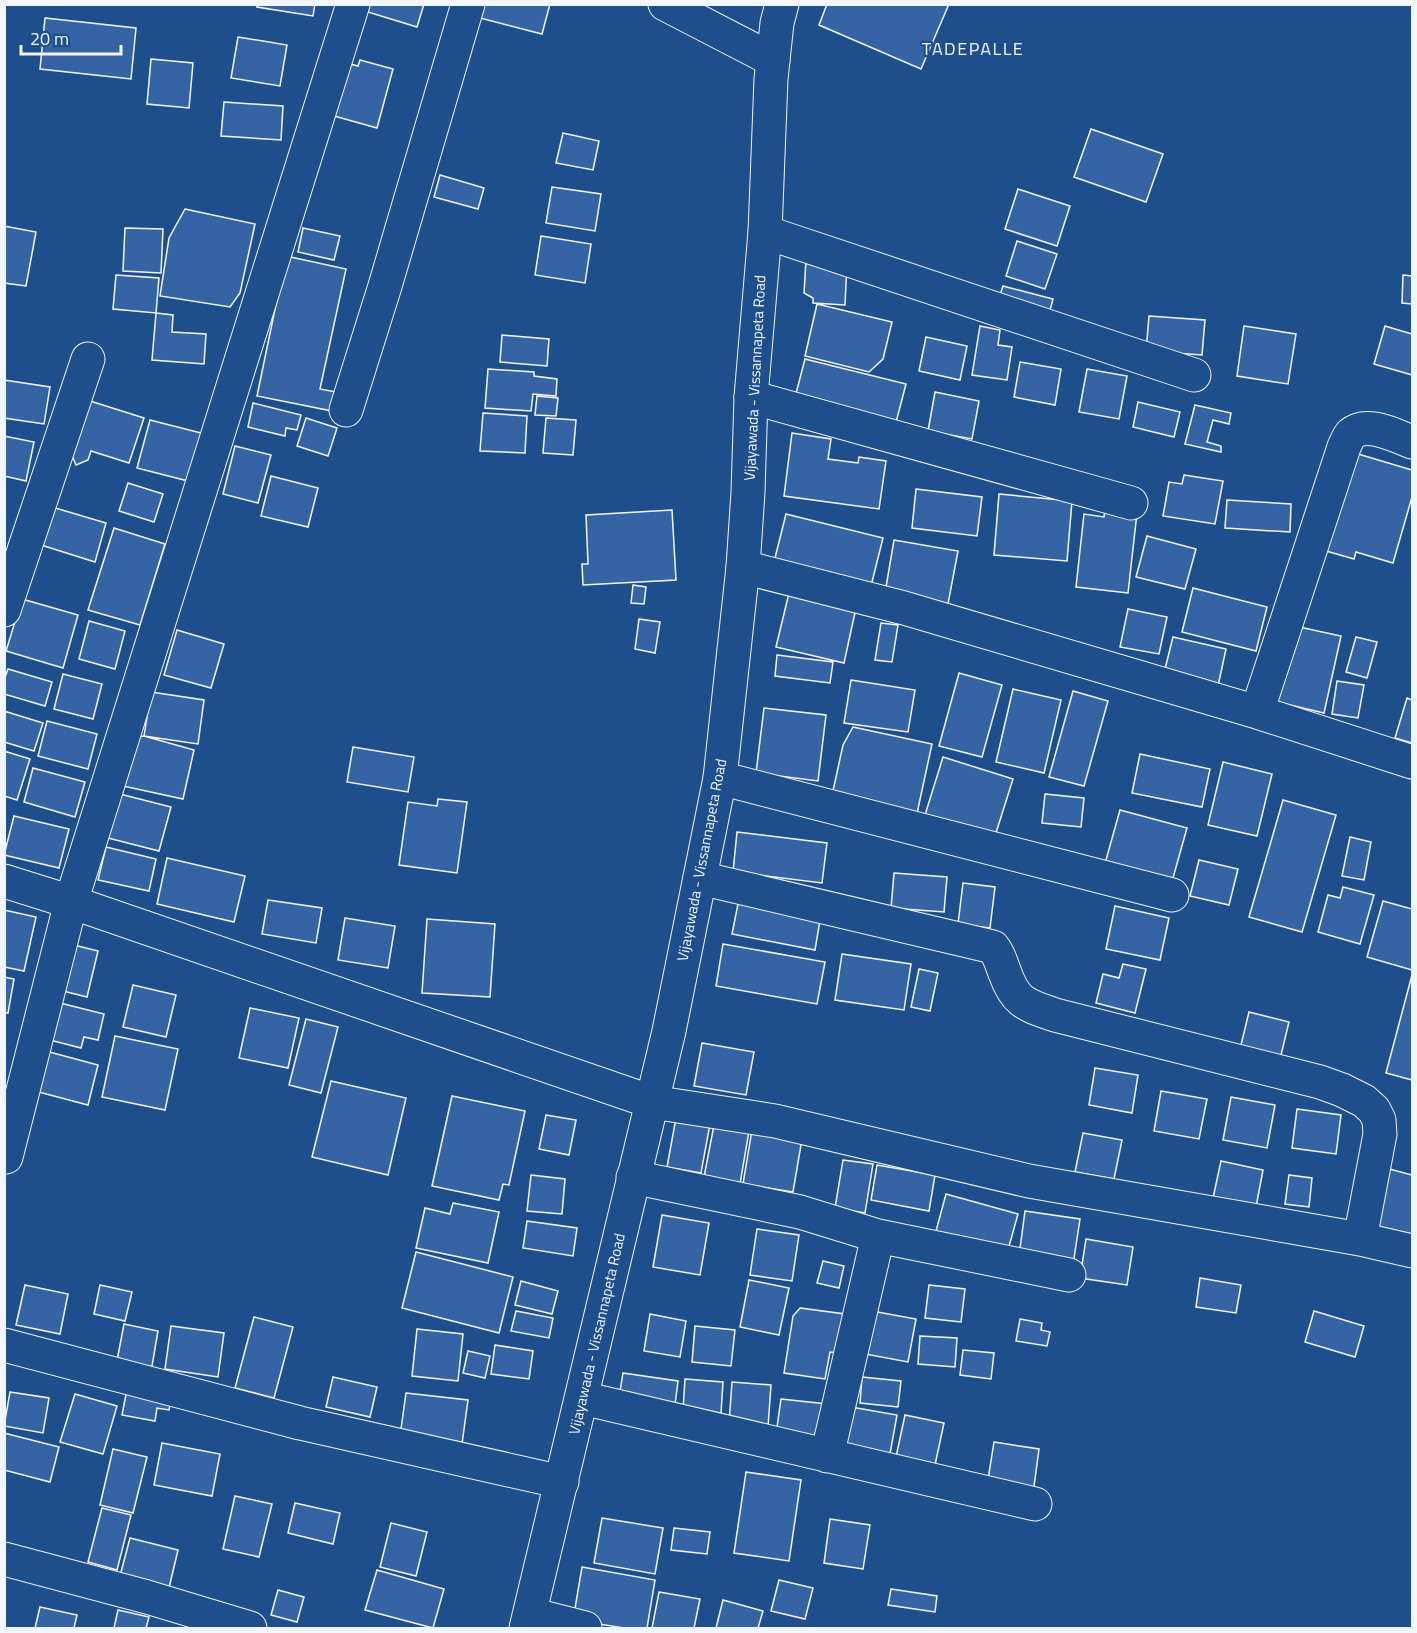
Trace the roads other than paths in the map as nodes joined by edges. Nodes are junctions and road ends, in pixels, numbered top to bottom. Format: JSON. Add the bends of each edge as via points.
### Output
{"nodes":[{"id":1,"x":352,"y":4,"type":"edge"},
{"id":2,"x":468,"y":4,"type":"edge"},
{"id":3,"x":665,"y":4,"type":"edge"},
{"id":4,"x":782,"y":4,"type":"edge"},
{"id":5,"x":773,"y":60,"type":"junction"},
{"id":6,"x":765,"y":231,"type":"junction"},
{"id":7,"x":88,"y":359,"type":"dead end"},
{"id":8,"x":1194,"y":375,"type":"dead end"},
{"id":9,"x":751,"y":397,"type":"junction"},
{"id":10,"x":346,"y":410,"type":"dead end"},
{"id":11,"x":1413,"y":441,"type":"edge"},
{"id":12,"x":1131,"y":503,"type":"dead end"},
{"id":13,"x":742,"y":567,"type":"junction"},
{"id":14,"x":4,"y":610,"type":"edge"},
{"id":15,"x":1257,"y":712,"type":"junction"},
{"id":16,"x":1413,"y":762,"type":"edge"},
{"id":17,"x":720,"y":778,"type":"junction"},
{"id":18,"x":700,"y":878,"type":"junction"},
{"id":19,"x":4,"y":881,"type":"edge"},
{"id":20,"x":1172,"y":895,"type":"dead end"},
{"id":21,"x":71,"y":902,"type":"junction"},
{"id":22,"x":652,"y":1102,"type":"junction"},
{"id":23,"x":6,"y":1157,"type":"edge"},
{"id":24,"x":633,"y":1177,"type":"junction"},
{"id":25,"x":878,"y":1236,"type":"junction"},
{"id":26,"x":1360,"y":1239,"type":"junction"},
{"id":27,"x":1413,"y":1251,"type":"edge"},
{"id":28,"x":1069,"y":1275,"type":"dead end"},
{"id":29,"x":6,"y":1354,"type":"edge"},
{"id":30,"x":582,"y":1398,"type":"junction"},
{"id":31,"x":827,"y":1456,"type":"junction"},
{"id":32,"x":562,"y":1482,"type":"junction"},
{"id":33,"x":1035,"y":1504,"type":"dead end"},
{"id":34,"x":4,"y":1559,"type":"edge"},
{"id":35,"x":528,"y":1621,"type":"edge"},
{"id":36,"x":250,"y":1629,"type":"edge"},
{"id":37,"x":585,"y":1629,"type":"edge"}],
"edges":[{"from":1,"to":21,"type":"street"},
{"from":2,"to":10,"type":"street"},
{"from":3,"to":5,"type":"street"},
{"from":4,"to":5,"type":"street","name":"Vijayawada - Vissannapeta Road"},
{"from":5,"to":6,"type":"street","name":"Vijayawada - Vissannapeta Road"},
{"from":6,"to":8,"type":"street"},
{"from":6,"to":9,"type":"street","name":"Vijayawada - Vissannapeta Road"},
{"from":7,"to":14,"type":"street"},
{"from":9,"to":12,"type":"street"},
{"from":9,"to":13,"type":"street","name":"Vijayawada - Vissannapeta Road"},
{"from":11,"to":15,"type":"street","via":[[1364,428],[1351,434]]},
{"from":13,"to":15,"type":"street","via":[[904,608]]},
{"from":13,"to":17,"type":"street","name":"Vijayawada - Vissannapeta Road"},
{"from":15,"to":16,"type":"street"},
{"from":17,"to":18,"type":"street","name":"Vijayawada - Vissannapeta Road"},
{"from":17,"to":20,"type":"street"},
{"from":18,"to":22,"type":"street","name":"Vijayawada - Vissannapeta Road"},
{"from":18,"to":26,"type":"street","via":[[993,947],[1015,995],[1023,1003],[1055,1016],[1320,1082],[1364,1101],[1379,1120],[1380,1134]]},
{"from":19,"to":21,"type":"street"},
{"from":21,"to":22,"type":"street"},
{"from":21,"to":23,"type":"street"},
{"from":22,"to":24,"type":"street","name":"Vijayawada - Vissannapeta Road"},
{"from":22,"to":26,"type":"street","via":[[775,1121],[1029,1181]]},
{"from":24,"to":25,"type":"street","via":[[800,1212]]},
{"from":24,"to":30,"type":"street","name":"Vijayawada - Vissannapeta Road"},
{"from":25,"to":28,"type":"street"},
{"from":25,"to":31,"type":"street"},
{"from":26,"to":27,"type":"street"},
{"from":29,"to":32,"type":"street"},
{"from":30,"to":31,"type":"street"},
{"from":30,"to":32,"type":"street","name":"Vijayawada - Vissannapeta Road"},
{"from":31,"to":33,"type":"street"},
{"from":32,"to":35,"type":"street","name":"Vijayawada - Vissannapeta Road"},
{"from":34,"to":36,"type":"street"},
{"from":35,"to":37,"type":"street"}]}
